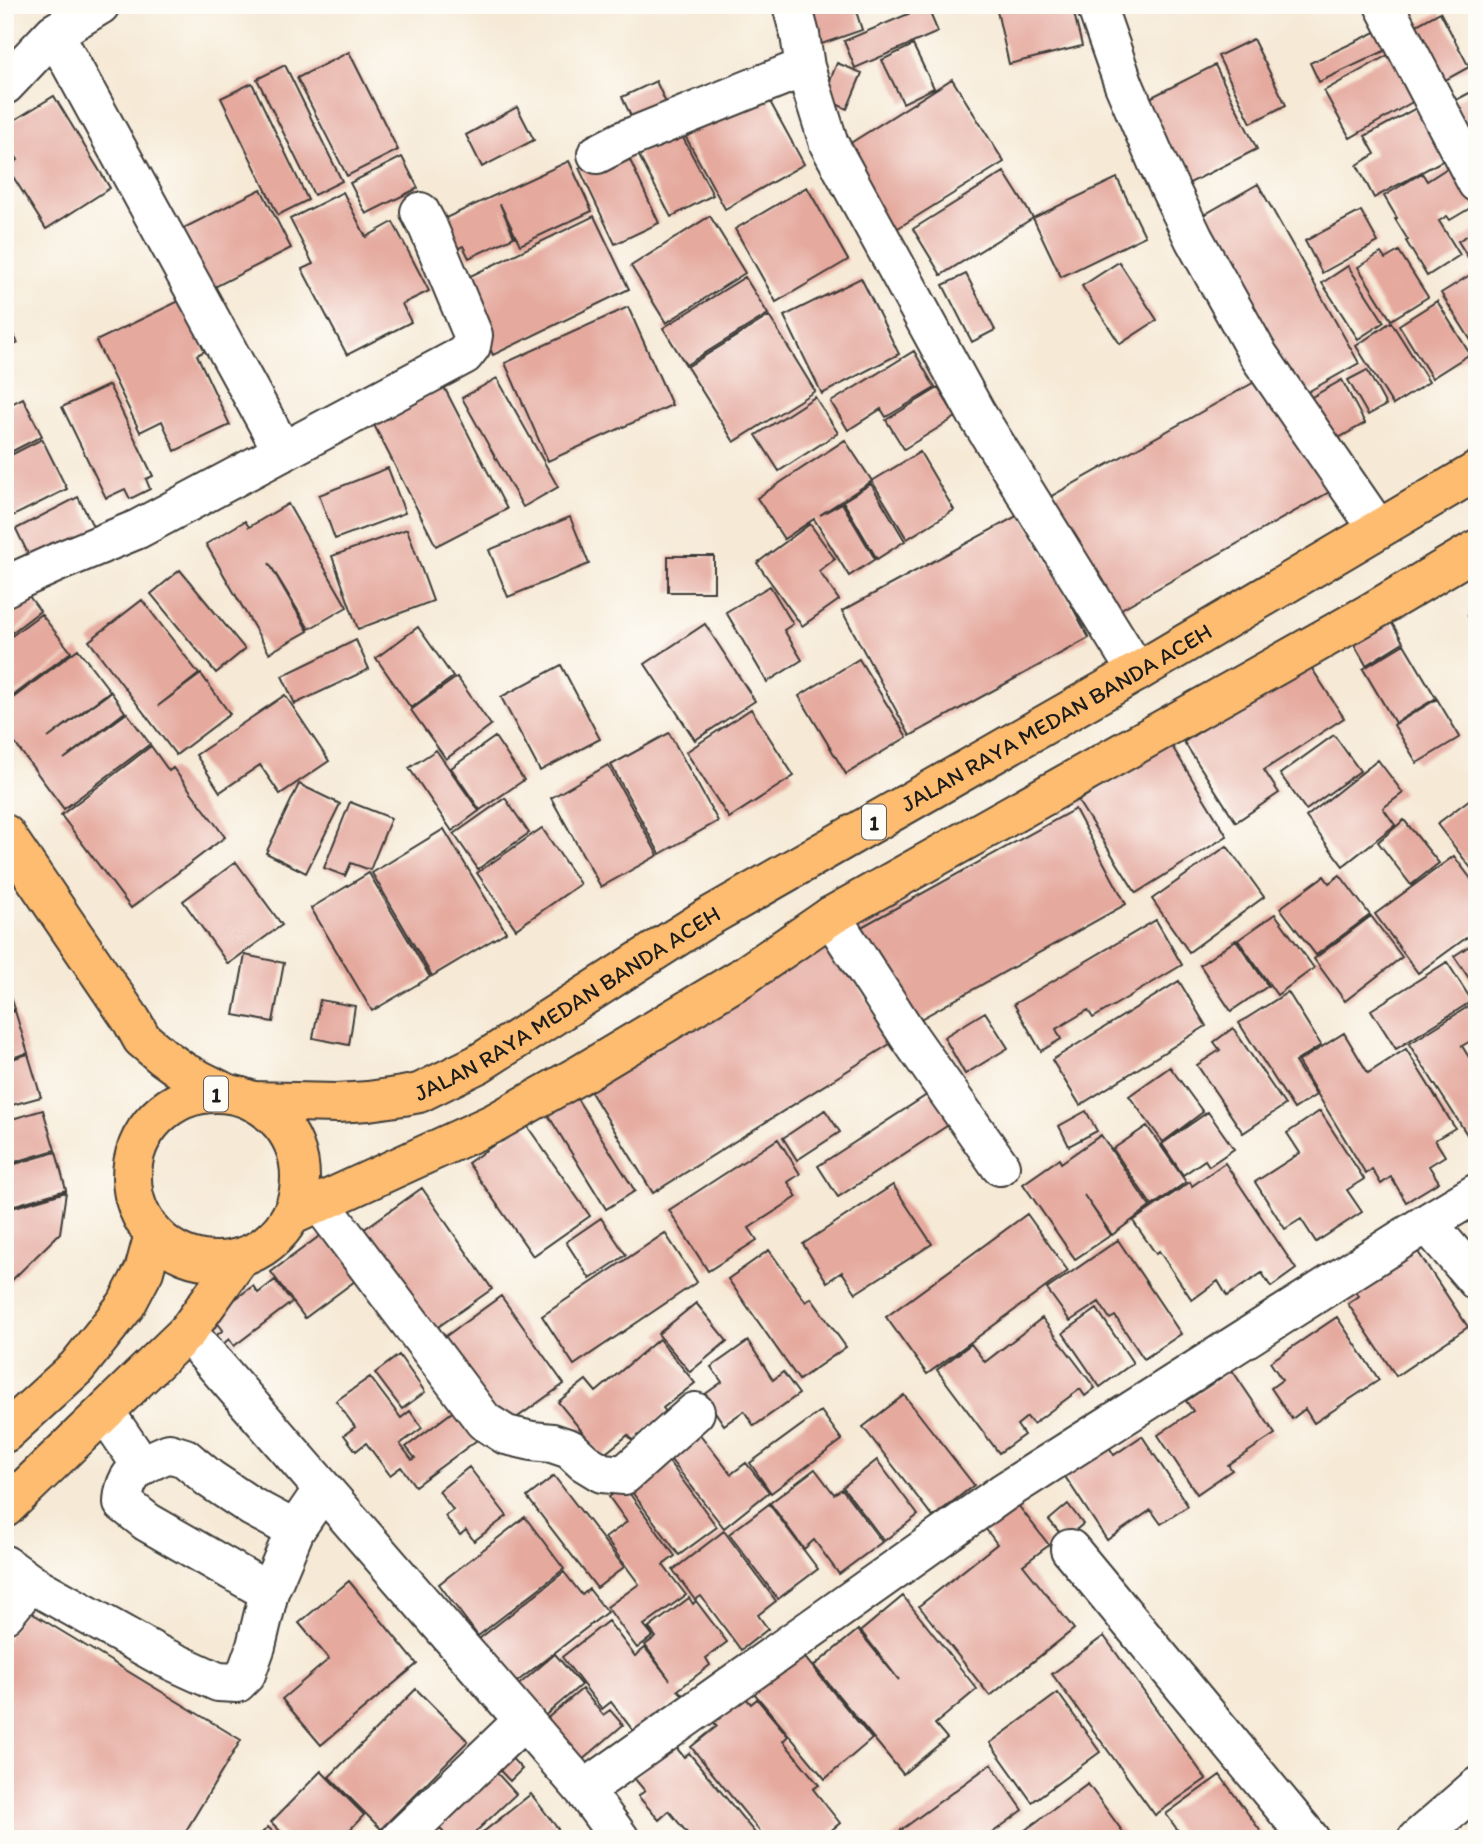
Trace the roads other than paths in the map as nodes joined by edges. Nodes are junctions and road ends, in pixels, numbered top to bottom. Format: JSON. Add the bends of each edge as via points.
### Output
{"nodes":[{"id":1,"x":100,"y":5,"type":"edge"},
{"id":2,"x":792,"y":5,"type":"edge"},
{"id":3,"x":1096,"y":5,"type":"edge"},
{"id":4,"x":1384,"y":5,"type":"edge"},
{"id":5,"x":54,"y":33,"type":"junction"},
{"id":6,"x":805,"y":67,"type":"junction"},
{"id":7,"x":5,"y":85,"type":"edge"},
{"id":8,"x":597,"y":155,"type":"dead end"},
{"id":9,"x":1477,"y":183,"type":"edge"},
{"id":10,"x":420,"y":212,"type":"dead end"},
{"id":11,"x":282,"y":452,"type":"junction"},
{"id":12,"x":1477,"y":471,"type":"edge"},
{"id":13,"x":1378,"y":529,"type":"junction"},
{"id":14,"x":1477,"y":549,"type":"edge"},
{"id":15,"x":5,"y":587,"type":"edge"},
{"id":16,"x":1137,"y":672,"type":"junction"},
{"id":17,"x":5,"y":834,"type":"edge"},
{"id":18,"x":831,"y":916,"type":"junction"},
{"id":19,"x":239,"y":1097,"type":"junction"},
{"id":20,"x":1000,"y":1166,"type":"dead end"},
{"id":21,"x":1477,"y":1193,"type":"edge"},
{"id":22,"x":305,"y":1210,"type":"junction"},
{"id":23,"x":1427,"y":1223,"type":"junction"},
{"id":24,"x":154,"y":1234,"type":"junction"},
{"id":25,"x":239,"y":1259,"type":"junction"},
{"id":26,"x":1477,"y":1281,"type":"edge"},
{"id":27,"x":187,"y":1332,"type":"junction"},
{"id":28,"x":106,"y":1412,"type":"junction"},
{"id":29,"x":695,"y":1412,"type":"dead end"},
{"id":30,"x":5,"y":1433,"type":"edge"},
{"id":31,"x":141,"y":1465,"type":"junction"},
{"id":32,"x":323,"y":1489,"type":"junction"},
{"id":33,"x":5,"y":1508,"type":"edge"},
{"id":34,"x":295,"y":1530,"type":"junction"},
{"id":35,"x":1070,"y":1549,"type":"dead end"},
{"id":36,"x":18,"y":1574,"type":"edge"},
{"id":37,"x":269,"y":1592,"type":"junction"},
{"id":38,"x":5,"y":1614,"type":"edge"},
{"id":39,"x":524,"y":1720,"type":"junction"},
{"id":40,"x":1477,"y":1787,"type":"edge"},
{"id":41,"x":584,"y":1790,"type":"junction"},
{"id":42,"x":400,"y":1839,"type":"edge"},
{"id":43,"x":620,"y":1839,"type":"edge"},
{"id":44,"x":1310,"y":1839,"type":"edge"},
{"id":45,"x":1417,"y":1839,"type":"edge"}],
"edges":[{"from":1,"to":5,"type":"street"},
{"from":2,"to":6,"type":"street"},
{"from":3,"to":13,"type":"street","via":[[1124,85],[1194,239],[1259,356]]},
{"from":4,"to":9,"type":"street"},
{"from":5,"to":7,"type":"street"},
{"from":5,"to":11,"type":"street"},
{"from":6,"to":8,"type":"street"},
{"from":6,"to":16,"type":"street","via":[[829,144],[976,413]]},
{"from":10,"to":11,"type":"street","via":[[473,335],[471,345],[451,364]]},
{"from":11,"to":15,"type":"street","via":[[138,528]]},
{"from":12,"to":13,"type":"main road","name":"JALAN RAYA MEDAN BANDA ACEH","number":"1"},
{"from":13,"to":16,"type":"main road","name":"JALAN RAYA MEDAN BANDA ACEH","number":"1"},
{"from":14,"to":18,"type":"main road","number":"1"},
{"from":16,"to":19,"type":"main road","name":"JALAN RAYA MEDAN BANDA ACEH","number":"1","via":[[705,919],[478,1064],[419,1093],[337,1103]]},
{"from":17,"to":19,"type":"main road","via":[[142,1039],[184,1072]]},
{"from":18,"to":20,"type":"street"},
{"from":18,"to":22,"type":"main road","number":"1","via":[[741,978],[494,1123]]},
{"from":19,"to":22,"type":"main road","number":"1","via":[[274,1116],[290,1138],[299,1164]]},
{"from":19,"to":24,"type":"main road","number":"1","via":[[201,1094],[176,1103],[156,1118],[141,1139],[133,1164],[133,1189],[140,1213]]},
{"from":21,"to":23,"type":"street"},
{"from":22,"to":25,"type":"main road","number":"1","via":[[260,1249]]},
{"from":22,"to":29,"type":"street","via":[[484,1421],[506,1435],[570,1449],[602,1473],[624,1475]]},
{"from":23,"to":26,"type":"street"},
{"from":23,"to":41,"type":"street","via":[[1004,1492]]},
{"from":24,"to":25,"type":"main road","number":"1","via":[[172,1250],[193,1259]]},
{"from":24,"to":30,"type":"main road","via":[[145,1271],[126,1305],[77,1367]]},
{"from":25,"to":27,"type":"main road","number":"1"},
{"from":27,"to":28,"type":"main road","number":"1"},
{"from":27,"to":32,"type":"street"},
{"from":28,"to":31,"type":"street"},
{"from":28,"to":33,"type":"main road","number":"1"},
{"from":31,"to":34,"type":"street","via":[[169,1453],[185,1458],[252,1507]]},
{"from":31,"to":37,"type":"street","via":[[129,1478],[123,1503],[147,1522]]},
{"from":32,"to":34,"type":"street"},
{"from":32,"to":39,"type":"street"},
{"from":34,"to":37,"type":"street"},
{"from":35,"to":44,"type":"street"},
{"from":36,"to":37,"type":"street","via":[[161,1656],[218,1682],[237,1683],[246,1674]]},
{"from":36,"to":38,"type":"street"},
{"from":39,"to":41,"type":"street"},
{"from":39,"to":42,"type":"street"},
{"from":40,"to":45,"type":"street"},
{"from":41,"to":43,"type":"street"}]}
